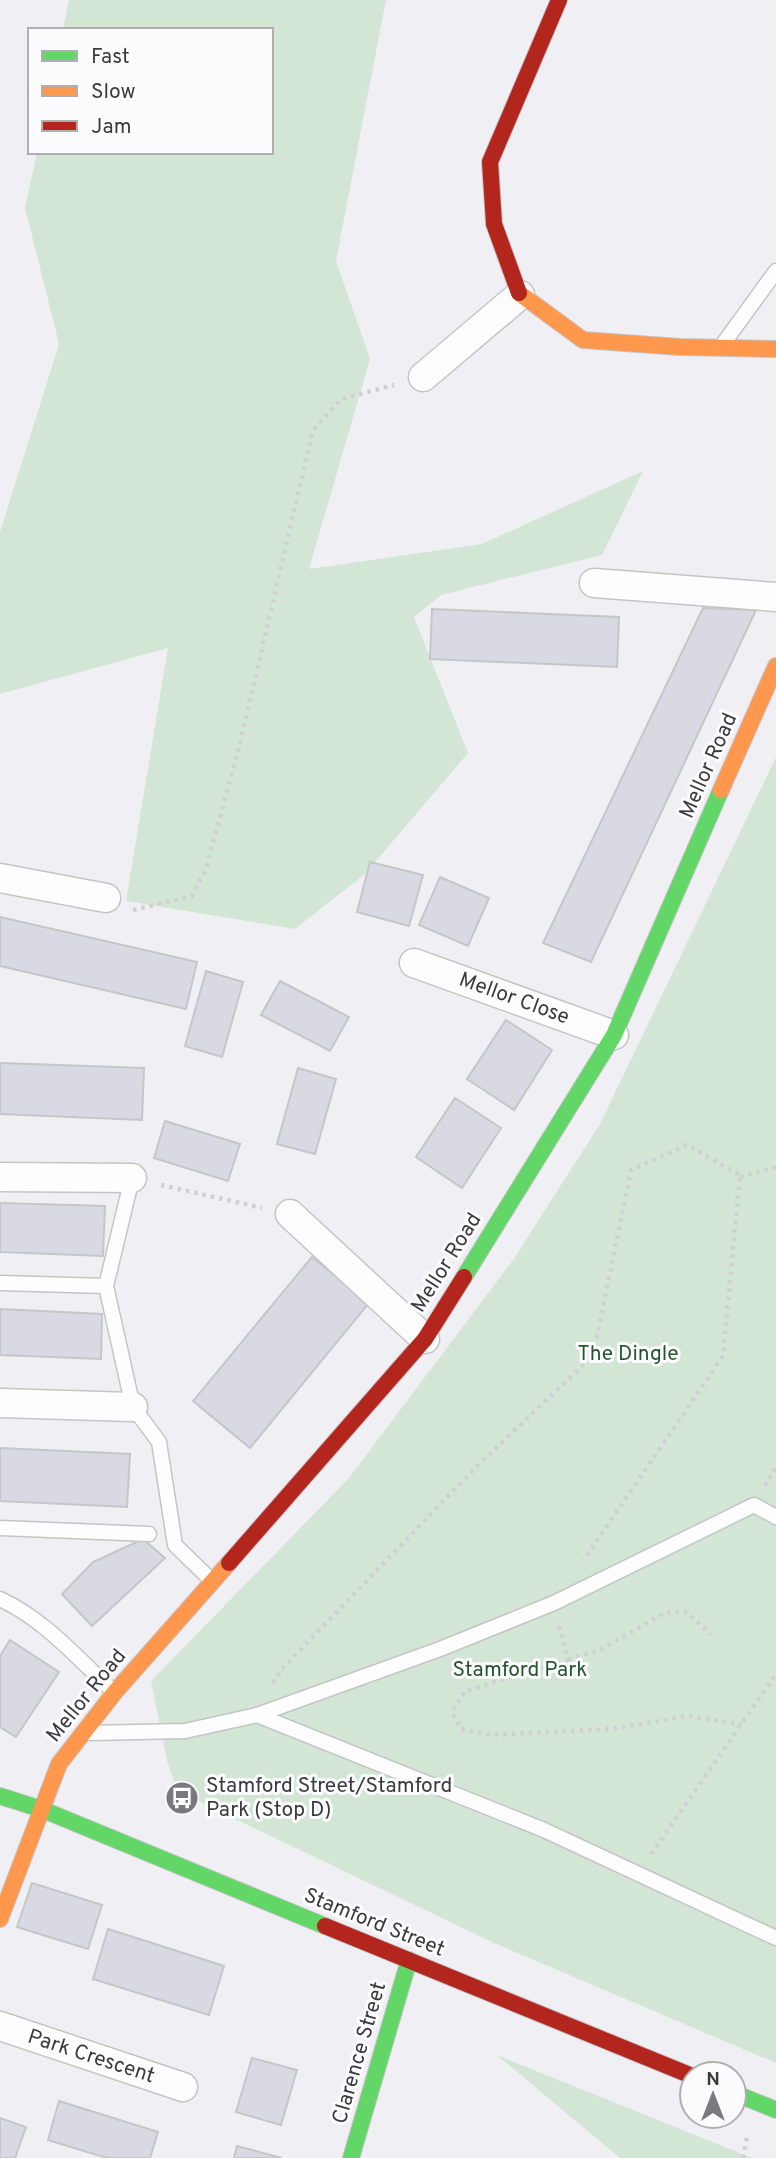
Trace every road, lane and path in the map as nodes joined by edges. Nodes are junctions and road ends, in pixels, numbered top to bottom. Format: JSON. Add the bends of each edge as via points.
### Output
{"nodes":[{"id":1,"x":559,"y":0,"type":"edge"},
{"id":2,"x":776,"y":271,"type":"edge"},
{"id":3,"x":520,"y":295,"type":"junction"},
{"id":4,"x":720,"y":348,"type":"junction"},
{"id":5,"x":776,"y":349,"type":"edge"},
{"id":6,"x":423,"y":377,"type":"joint"},
{"id":7,"x":594,"y":583,"type":"dead end"},
{"id":8,"x":776,"y":597,"type":"edge"},
{"id":9,"x":776,"y":666,"type":"edge"},
{"id":10,"x":0,"y":878,"type":"edge"},
{"id":11,"x":106,"y":898,"type":"joint"},
{"id":12,"x":414,"y":963,"type":"dead end"},
{"id":13,"x":614,"y":1035,"type":"junction"},
{"id":14,"x":776,"y":1167,"type":"edge"},
{"id":15,"x":0,"y":1177,"type":"edge"},
{"id":16,"x":739,"y":1177,"type":"junction"},
{"id":17,"x":132,"y":1178,"type":"junction"},
{"id":18,"x":290,"y":1214,"type":"joint"},
{"id":19,"x":0,"y":1283,"type":"edge"},
{"id":20,"x":106,"y":1286,"type":"junction"},
{"id":21,"x":425,"y":1339,"type":"junction"},
{"id":22,"x":0,"y":1403,"type":"edge"},
{"id":23,"x":133,"y":1407,"type":"junction"},
{"id":24,"x":776,"y":1517,"type":"edge"},
{"id":25,"x":0,"y":1528,"type":"edge"},
{"id":26,"x":149,"y":1534,"type":"dead end"},
{"id":27,"x":212,"y":1581,"type":"junction"},
{"id":28,"x":0,"y":1599,"type":"edge"},
{"id":29,"x":554,"y":1603,"type":"junction"},
{"id":30,"x":710,"y":1635,"type":"dead end"},
{"id":31,"x":568,"y":1660,"type":"junction"},
{"id":32,"x":776,"y":1674,"type":"edge"},
{"id":33,"x":115,"y":1692,"type":"junction"},
{"id":34,"x":257,"y":1714,"type":"junction"},
{"id":35,"x":741,"y":1724,"type":"junction"},
{"id":36,"x":83,"y":1733,"type":"junction"},
{"id":37,"x":0,"y":1796,"type":"edge"},
{"id":38,"x":41,"y":1809,"type":"junction"},
{"id":39,"x":638,"y":1873,"type":"junction"},
{"id":40,"x":0,"y":1919,"type":"edge"},
{"id":41,"x":776,"y":1938,"type":"edge"},
{"id":42,"x":410,"y":1960,"type":"junction"},
{"id":43,"x":0,"y":2026,"type":"edge"},
{"id":44,"x":678,"y":2070,"type":"edge"},
{"id":45,"x":183,"y":2087,"type":"dead end"},
{"id":46,"x":748,"y":2099,"type":"edge"},
{"id":47,"x":776,"y":2110,"type":"edge"},
{"id":48,"x":748,"y":2133,"type":"dead end"},
{"id":49,"x":351,"y":2158,"type":"edge"},
{"id":50,"x":743,"y":2158,"type":"edge"}],
"edges":[{"from":1,"to":3,"type":"main road","via":[[490,162],[494,224]]},
{"from":2,"to":4,"type":"lane"},
{"from":3,"to":4,"type":"main road","via":[[583,340]]},
{"from":3,"to":6,"type":"street"},
{"from":4,"to":5,"type":"main road"},
{"from":6,"to":11,"type":"path","via":[[341,400],[313,430],[240,743],[206,869],[192,896],[116,914]]},
{"from":7,"to":8,"type":"street"},
{"from":9,"to":13,"type":"main road","name":"Mellor Road"},
{"from":10,"to":11,"type":"street"},
{"from":12,"to":13,"type":"street","name":"Mellor Close"},
{"from":13,"to":21,"type":"main road","name":"Mellor Road"},
{"from":14,"to":16,"type":"path"},
{"from":15,"to":17,"type":"street"},
{"from":16,"to":29,"type":"path","via":[[723,1356]]},
{"from":16,"to":34,"type":"path","via":[[687,1145],[631,1170],[593,1356],[479,1464],[280,1671]]},
{"from":17,"to":18,"type":"path"},
{"from":17,"to":20,"type":"lane"},
{"from":18,"to":21,"type":"street"},
{"from":19,"to":20,"type":"lane"},
{"from":20,"to":23,"type":"lane"},
{"from":21,"to":27,"type":"main road","name":"Mellor Road"},
{"from":22,"to":23,"type":"street"},
{"from":23,"to":27,"type":"lane","via":[[159,1442],[175,1545]]},
{"from":24,"to":29,"type":"lane","via":[[754,1505]]},
{"from":25,"to":26,"type":"lane"},
{"from":27,"to":33,"type":"main road","name":"Mellor Road"},
{"from":28,"to":33,"type":"lane","via":[[53,1634]]},
{"from":29,"to":31,"type":"path"},
{"from":29,"to":34,"type":"lane"},
{"from":30,"to":31,"type":"path","via":[[687,1612],[664,1613],[602,1649]]},
{"from":31,"to":35,"type":"path","via":[[465,1691],[452,1712],[461,1729],[492,1735],[585,1731],[687,1716]]},
{"from":32,"to":35,"type":"path"},
{"from":33,"to":36,"type":"main road","name":"Mellor Road"},
{"from":34,"to":36,"type":"lane","via":[[185,1731]]},
{"from":34,"to":39,"type":"lane"},
{"from":35,"to":39,"type":"path"},
{"from":36,"to":38,"type":"main road","name":"Mellor Road","via":[[59,1764]]},
{"from":37,"to":38,"type":"main road","name":"Stamford Street"},
{"from":38,"to":40,"type":"main road","name":"Mellor Road"},
{"from":38,"to":42,"type":"main road","name":"Stamford Street"},
{"from":39,"to":41,"type":"lane"},
{"from":42,"to":44,"type":"main road","name":"Stamford Street"},
{"from":42,"to":49,"type":"main road","name":"Clarence Street"},
{"from":43,"to":45,"type":"street","name":"Park Crescent"},
{"from":46,"to":47,"type":"main road"},
{"from":48,"to":50,"type":"path"}]}
